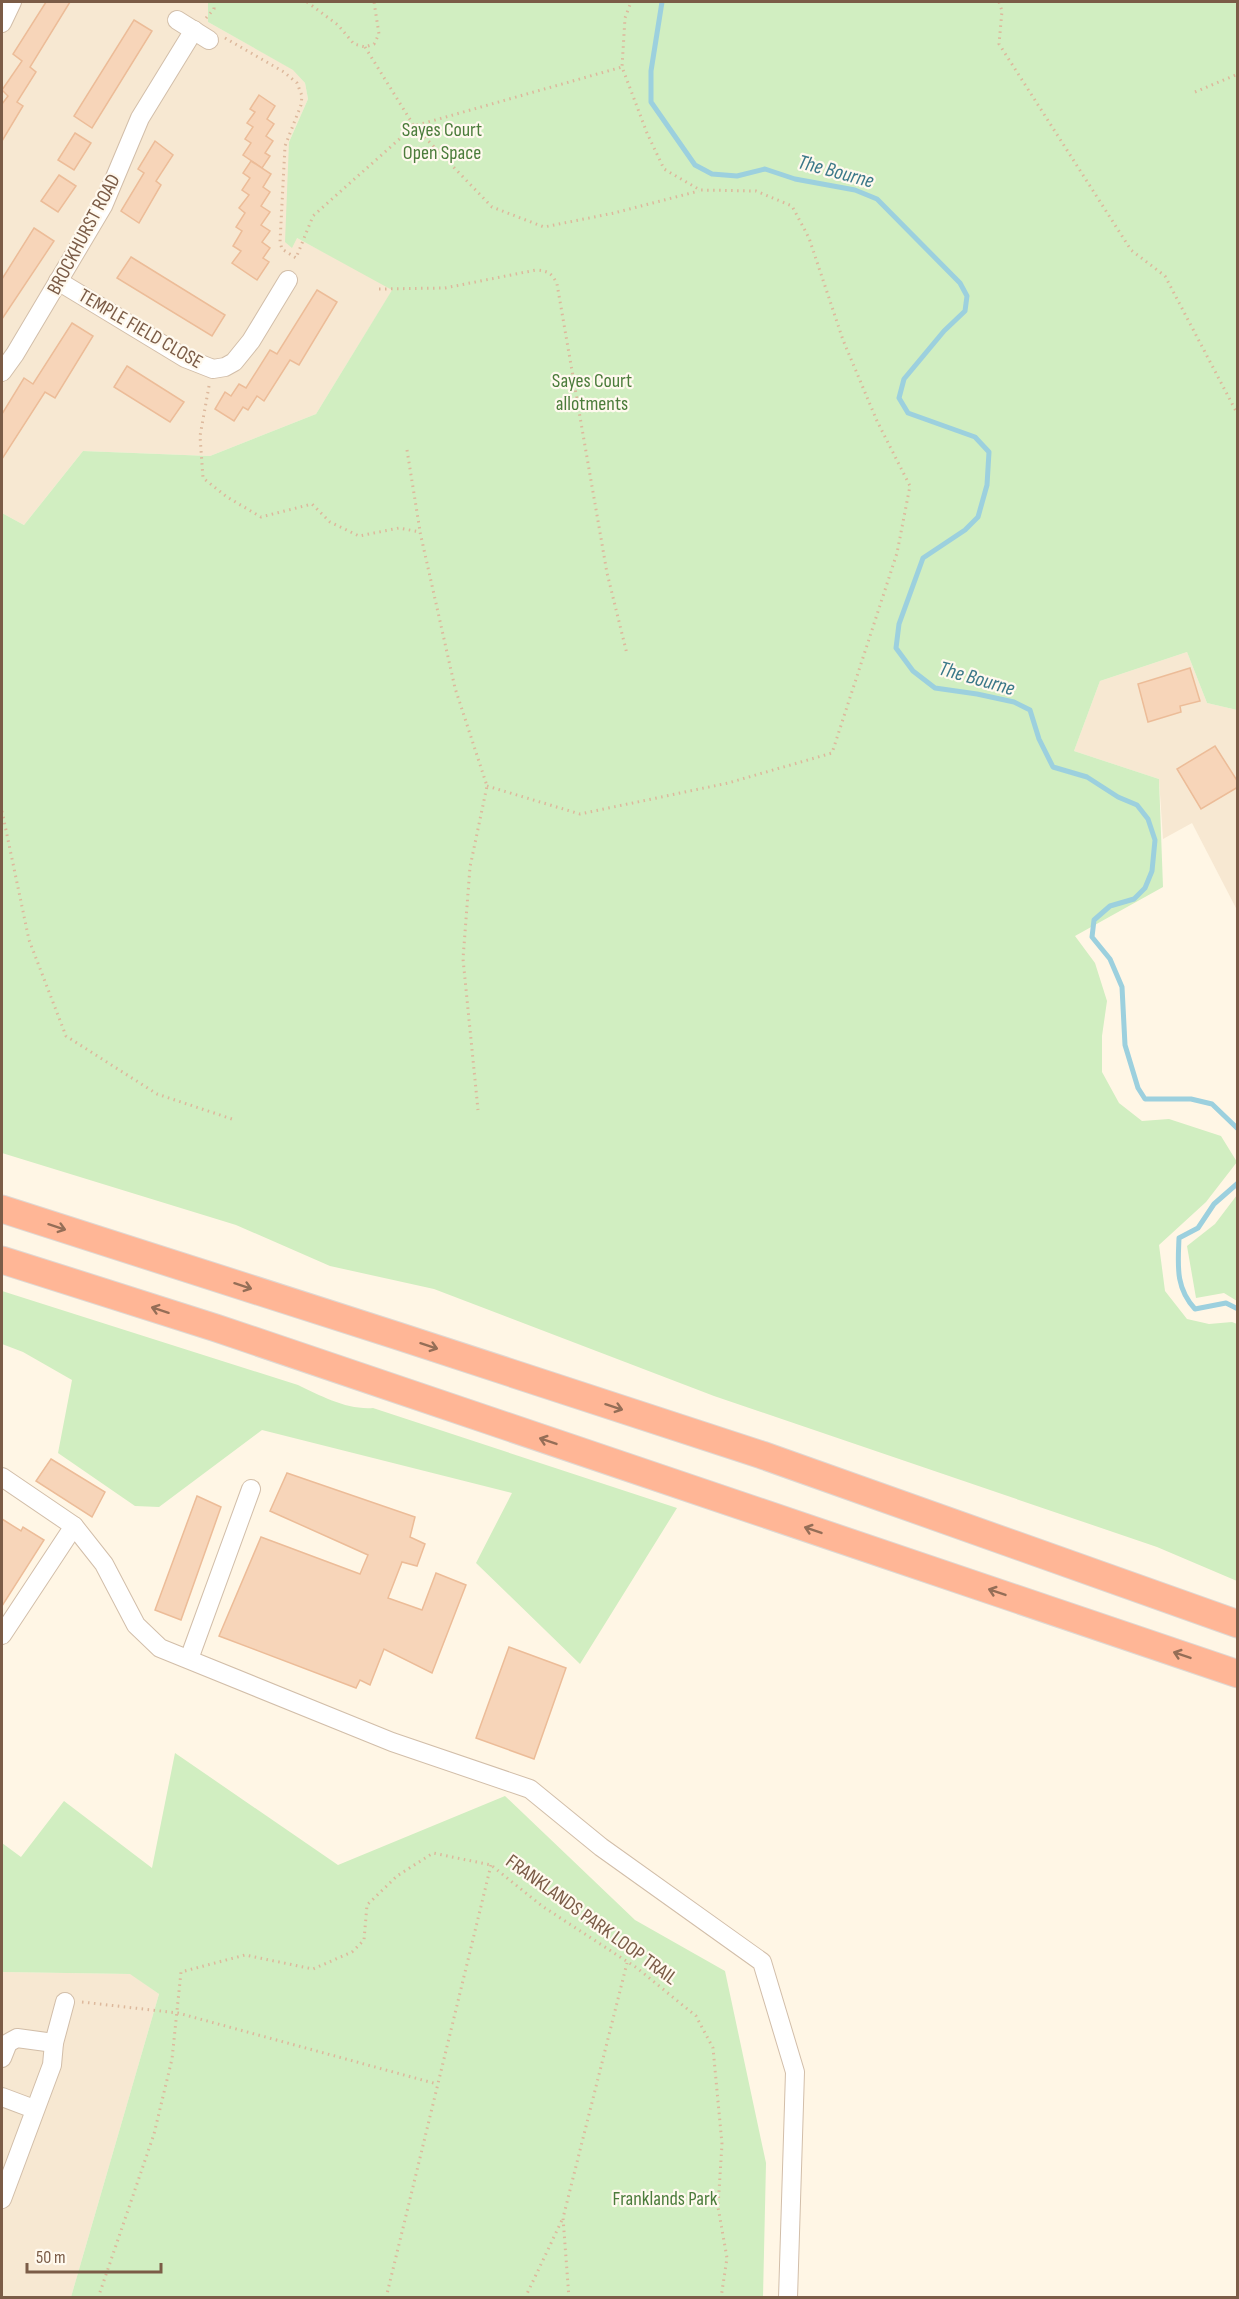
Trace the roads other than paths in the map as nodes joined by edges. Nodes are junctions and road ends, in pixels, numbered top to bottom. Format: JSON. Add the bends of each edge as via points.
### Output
{"nodes":[{"id":1,"x":12,"y":2,"type":"edge"},
{"id":2,"x":177,"y":20,"type":"dead end"},
{"id":3,"x":2,"y":23,"type":"edge"},
{"id":4,"x":288,"y":279,"type":"dead end"},
{"id":5,"x":58,"y":281,"type":"junction"},
{"id":6,"x":2,"y":372,"type":"edge"},
{"id":7,"x":2,"y":1209,"type":"edge"},
{"id":8,"x":2,"y":1260,"type":"edge"},
{"id":9,"x":2,"y":1476,"type":"edge"},
{"id":10,"x":251,"y":1489,"type":"dead end"},
{"id":11,"x":74,"y":1526,"type":"junction"},
{"id":12,"x":1238,"y":1624,"type":"edge"},
{"id":13,"x":2,"y":1635,"type":"edge"},
{"id":14,"x":189,"y":1659,"type":"junction"},
{"id":15,"x":1238,"y":1674,"type":"edge"},
{"id":16,"x":65,"y":2002,"type":"road end"},
{"id":17,"x":54,"y":2043,"type":"junction"},
{"id":18,"x":2,"y":2058,"type":"edge"},
{"id":19,"x":2,"y":2097,"type":"edge"},
{"id":20,"x":34,"y":2109,"type":"junction"},
{"id":21,"x":2,"y":2199,"type":"edge"},
{"id":22,"x":788,"y":2298,"type":"edge"}],
"edges":[{"from":1,"to":3,"type":"street"},
{"from":2,"to":5,"type":"street","name":"BROCKHURST ROAD","via":[[202,35],[140,118],[102,206]]},
{"from":4,"to":5,"type":"street","name":"TEMPLE FIELD CLOSE","via":[[234,362],[213,369],[185,358]]},
{"from":5,"to":6,"type":"street","name":"BROCKHURST ROAD"},
{"from":7,"to":12,"type":"highway","one_way":true,"via":[[762,1455]]},
{"from":15,"to":8,"type":"highway","one_way":true,"via":[[228,1332]]},
{"from":9,"to":11,"type":"street"},
{"from":10,"to":14,"type":"street"},
{"from":11,"to":13,"type":"street"},
{"from":11,"to":14,"type":"street","via":[[104,1564],[136,1625],[160,1648]]},
{"from":14,"to":22,"type":"street","via":[[392,1742],[530,1789],[601,1847],[762,1962],[795,2072]]},
{"from":16,"to":17,"type":"street"},
{"from":17,"to":18,"type":"street","via":[[17,2038],[8,2043]]},
{"from":17,"to":20,"type":"street","via":[[52,2065]]},
{"from":19,"to":20,"type":"street"},
{"from":20,"to":21,"type":"street"}]}
